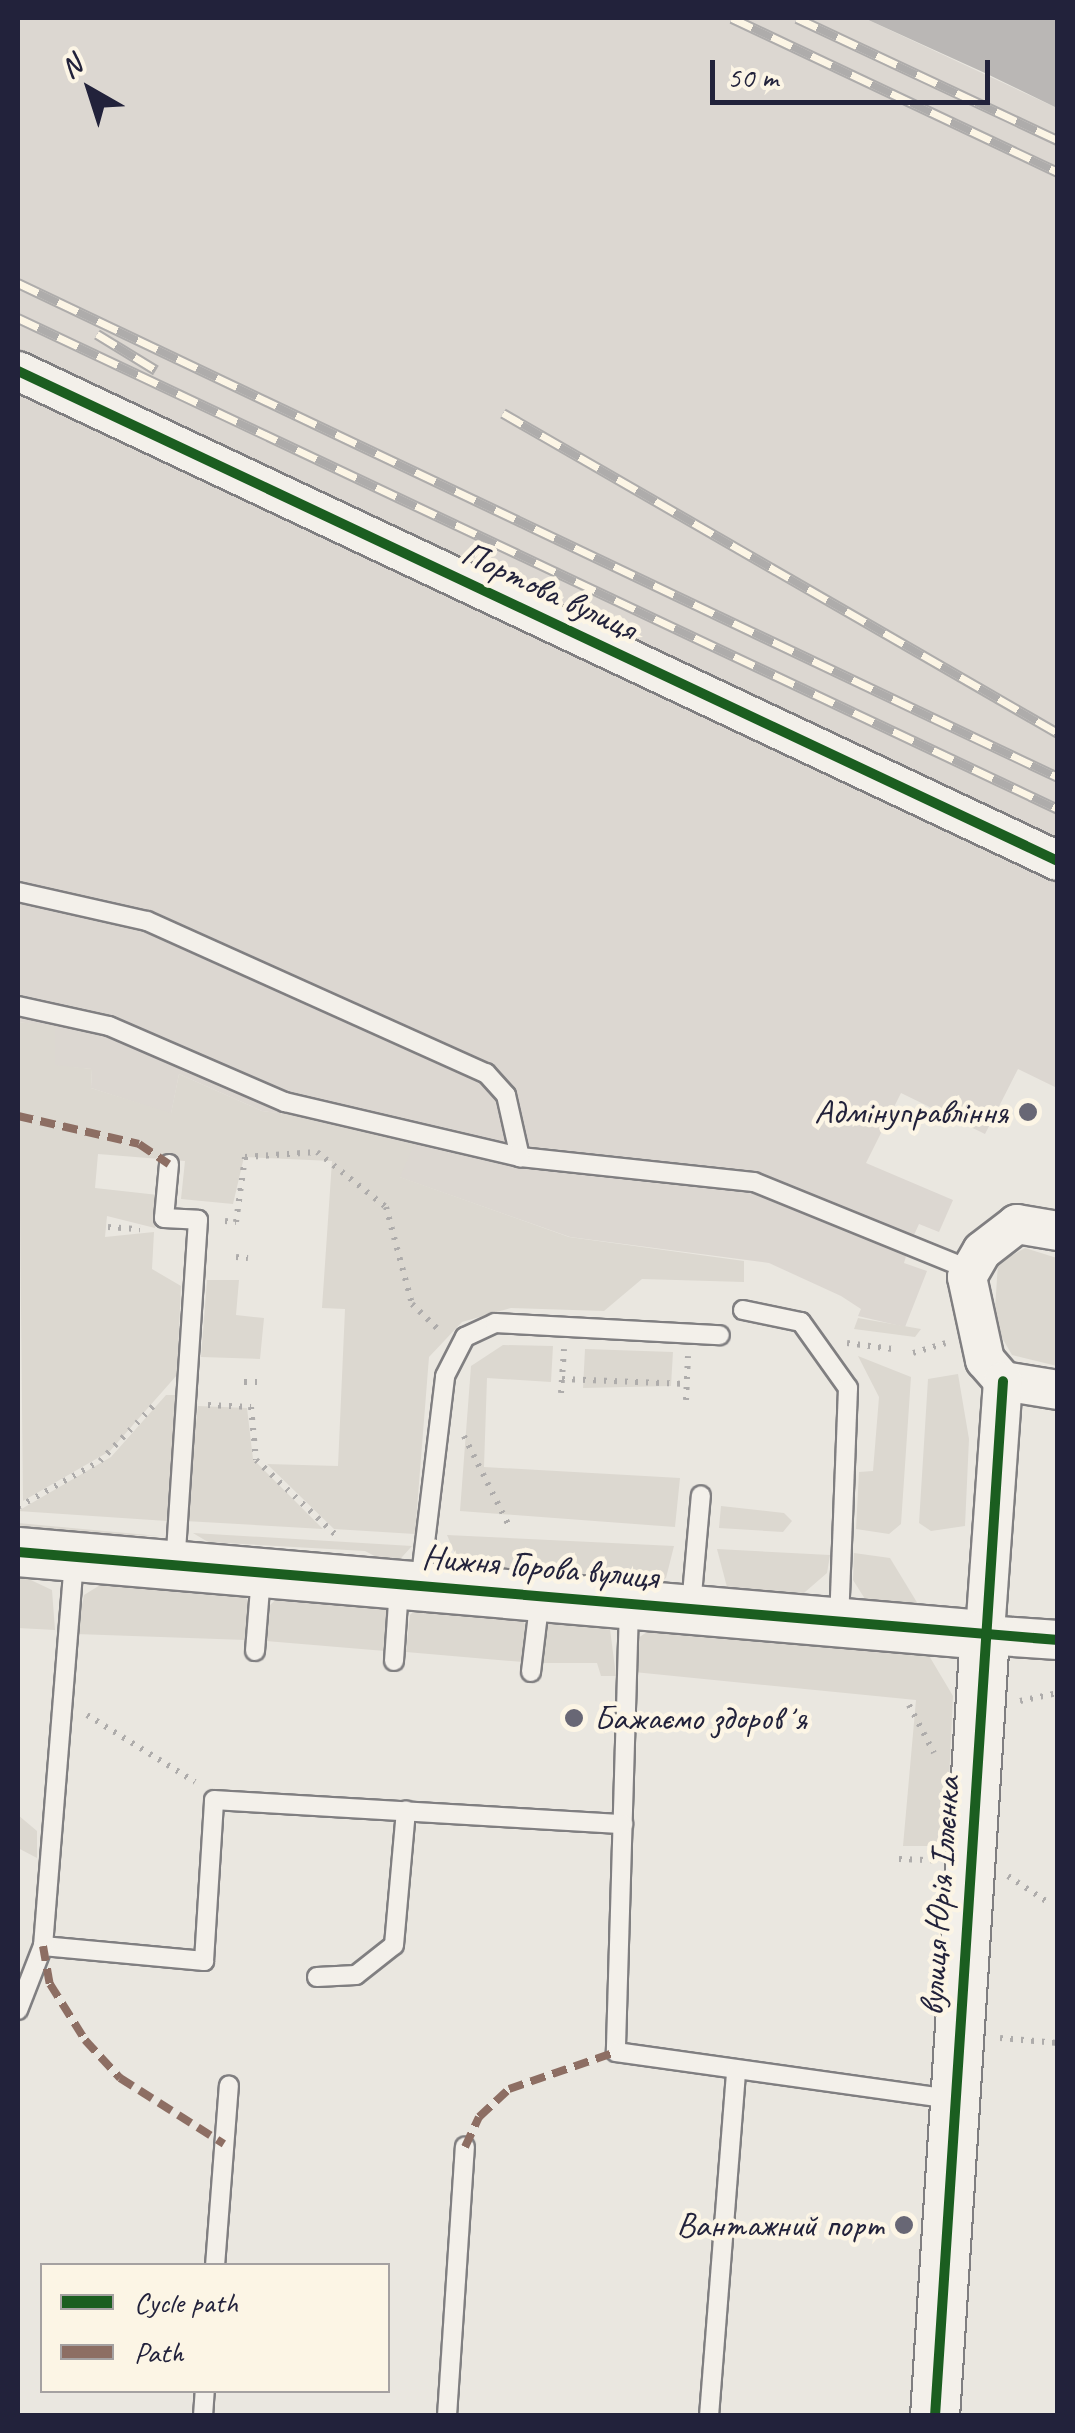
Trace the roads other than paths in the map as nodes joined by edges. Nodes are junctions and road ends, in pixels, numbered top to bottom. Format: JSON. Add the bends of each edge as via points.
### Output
{"nodes":[{"id":1,"x":18,"y":371,"type":"edge"},
{"id":2,"x":1058,"y":861,"type":"edge"},
{"id":3,"x":18,"y":892,"type":"edge"},
{"id":4,"x":18,"y":1006,"type":"edge"},
{"id":5,"x":520,"y":1157,"type":"junction"},
{"id":6,"x":169,"y":1164,"type":"dead end"},
{"id":7,"x":1058,"y":1231,"type":"edge"},
{"id":8,"x":970,"y":1270,"type":"junction"},
{"id":9,"x":743,"y":1310,"type":"dead end"},
{"id":10,"x":720,"y":1336,"type":"dead end"},
{"id":11,"x":1003,"y":1381,"type":"junction"},
{"id":12,"x":1058,"y":1390,"type":"edge"},
{"id":13,"x":702,"y":1496,"type":"dead end"},
{"id":14,"x":18,"y":1552,"type":"edge"},
{"id":15,"x":74,"y":1558,"type":"junction"},
{"id":16,"x":175,"y":1566,"type":"junction"},
{"id":17,"x":262,"y":1573,"type":"junction"},
{"id":18,"x":410,"y":1584,"type":"junction"},
{"id":19,"x":540,"y":1594,"type":"junction"},
{"id":20,"x":629,"y":1602,"type":"junction"},
{"id":21,"x":691,"y":1607,"type":"junction"},
{"id":22,"x":839,"y":1622,"type":"junction"},
{"id":23,"x":985,"y":1635,"type":"junction"},
{"id":24,"x":1058,"y":1640,"type":"edge"},
{"id":25,"x":255,"y":1651,"type":"dead end"},
{"id":26,"x":394,"y":1661,"type":"dead end"},
{"id":27,"x":531,"y":1672,"type":"dead end"},
{"id":28,"x":406,"y":1811,"type":"junction"},
{"id":29,"x":623,"y":1824,"type":"junction"},
{"id":30,"x":43,"y":1946,"type":"junction"},
{"id":31,"x":316,"y":1976,"type":"dead end"},
{"id":32,"x":18,"y":2010,"type":"edge"},
{"id":33,"x":736,"y":2072,"type":"junction"},
{"id":34,"x":229,"y":2086,"type":"dead end"},
{"id":35,"x":954,"y":2099,"type":"junction"},
{"id":36,"x":466,"y":2147,"type":"dead end"},
{"id":37,"x":215,"y":2263,"type":"edge"},
{"id":38,"x":447,"y":2416,"type":"edge"},
{"id":39,"x":710,"y":2416,"type":"edge"},
{"id":40,"x":935,"y":2416,"type":"edge"}],
"edges":[{"from":1,"to":2,"type":"street","name":"Портова вулиця"},
{"from":3,"to":5,"type":"lane","via":[[147,921],[486,1073],[506,1095]]},
{"from":4,"to":5,"type":"lane","via":[[110,1026],[285,1102]]},
{"from":5,"to":8,"type":"lane","via":[[754,1182]]},
{"from":6,"to":16,"type":"lane","via":[[164,1218],[198,1220]]},
{"from":7,"to":8,"type":"street","via":[[1017,1224]]},
{"from":8,"to":11,"type":"street","via":[[974,1334]]},
{"from":9,"to":22,"type":"lane","via":[[801,1322],[848,1388]]},
{"from":10,"to":18,"type":"lane","via":[[495,1323],[461,1343],[444,1376]]},
{"from":11,"to":12,"type":"street"},
{"from":11,"to":23,"type":"street","name":"вулиця Юрія Іллєнка"},
{"from":13,"to":21,"type":"lane"},
{"from":14,"to":15,"type":"street","name":"Нижня Горова вулиця"},
{"from":15,"to":16,"type":"street","name":"Нижня Горова вулиця"},
{"from":15,"to":30,"type":"lane"},
{"from":16,"to":17,"type":"street","name":"Нижня Горова вулиця"},
{"from":17,"to":18,"type":"street","name":"Нижня Горова вулиця"},
{"from":17,"to":25,"type":"lane"},
{"from":18,"to":19,"type":"street","name":"Нижня Горова вулиця"},
{"from":18,"to":26,"type":"lane"},
{"from":19,"to":20,"type":"street","name":"Нижня Горова вулиця"},
{"from":19,"to":27,"type":"lane"},
{"from":20,"to":21,"type":"street","name":"Нижня Горова вулиця"},
{"from":20,"to":29,"type":"lane"},
{"from":21,"to":22,"type":"street","name":"Нижня Горова вулиця"},
{"from":22,"to":23,"type":"street","name":"Нижня Горова вулиця"},
{"from":23,"to":24,"type":"street","name":"Нижня Горова вулиця"},
{"from":23,"to":35,"type":"street","name":"вулиця Юрія Іллєнка"},
{"from":28,"to":29,"type":"lane"},
{"from":28,"to":30,"type":"lane","via":[[214,1800],[204,1961]]},
{"from":28,"to":31,"type":"lane","via":[[394,1944],[356,1975]]},
{"from":29,"to":33,"type":"lane","via":[[616,2052]]},
{"from":30,"to":32,"type":"lane"},
{"from":33,"to":35,"type":"lane"},
{"from":33,"to":39,"type":"lane"},
{"from":34,"to":37,"type":"lane"},
{"from":35,"to":40,"type":"street","name":"вулиця Юрія Іллєнка"},
{"from":36,"to":38,"type":"lane"}]}
